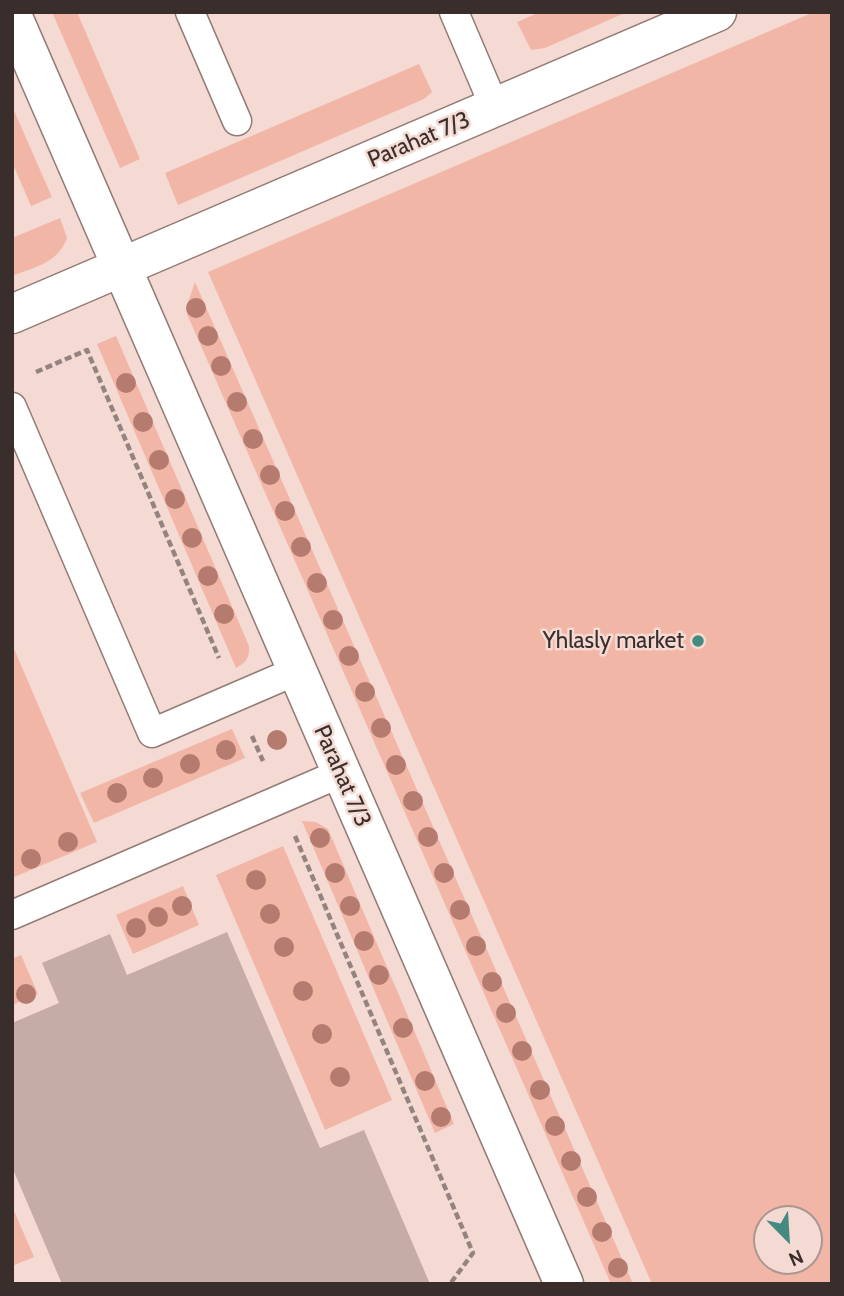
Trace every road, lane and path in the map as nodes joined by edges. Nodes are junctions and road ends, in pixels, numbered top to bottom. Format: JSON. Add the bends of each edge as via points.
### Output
{"nodes":[{"id":1,"x":190,"y":12,"type":"edge"},
{"id":2,"x":454,"y":12,"type":"edge"},
{"id":3,"x":717,"y":12,"type":"edge"},
{"id":4,"x":12,"y":15,"type":"edge"},
{"id":5,"x":495,"y":107,"type":"junction"},
{"id":6,"x":237,"y":121,"type":"dead end"},
{"id":7,"x":121,"y":267,"type":"junction"},
{"id":8,"x":12,"y":314,"type":"edge"},
{"id":9,"x":24,"y":377,"type":"dead end"},
{"id":10,"x":12,"y":407,"type":"edge"},
{"id":11,"x":220,"y":661,"type":"dead end"},
{"id":12,"x":296,"y":671,"type":"junction"},
{"id":13,"x":251,"y":734,"type":"dead end"},
{"id":14,"x":266,"y":769,"type":"dead end"},
{"id":15,"x":341,"y":773,"type":"junction"},
{"id":16,"x":295,"y":836,"type":"dead end"},
{"id":17,"x":12,"y":915,"type":"edge"},
{"id":18,"x":450,"y":1284,"type":"edge"},
{"id":19,"x":564,"y":1284,"type":"edge"}],
"edges":[{"from":1,"to":6,"type":"lane"},
{"from":2,"to":5,"type":"lane"},
{"from":3,"to":5,"type":"street","name":"Parahat 7/3"},
{"from":4,"to":7,"type":"street","name":"Parahat 7/3"},
{"from":5,"to":7,"type":"street","name":"Parahat 7/3"},
{"from":7,"to":8,"type":"street","name":"Parahat 7/3"},
{"from":7,"to":12,"type":"street","name":"Parahat 7/3"},
{"from":9,"to":11,"type":"path","via":[[87,350]]},
{"from":10,"to":12,"type":"lane","via":[[152,733]]},
{"from":12,"to":15,"type":"street","name":"Parahat 7/3"},
{"from":13,"to":14,"type":"path"},
{"from":15,"to":17,"type":"lane"},
{"from":15,"to":19,"type":"street","name":"Parahat 7/3"},
{"from":16,"to":18,"type":"path","via":[[474,1253]]}]}
